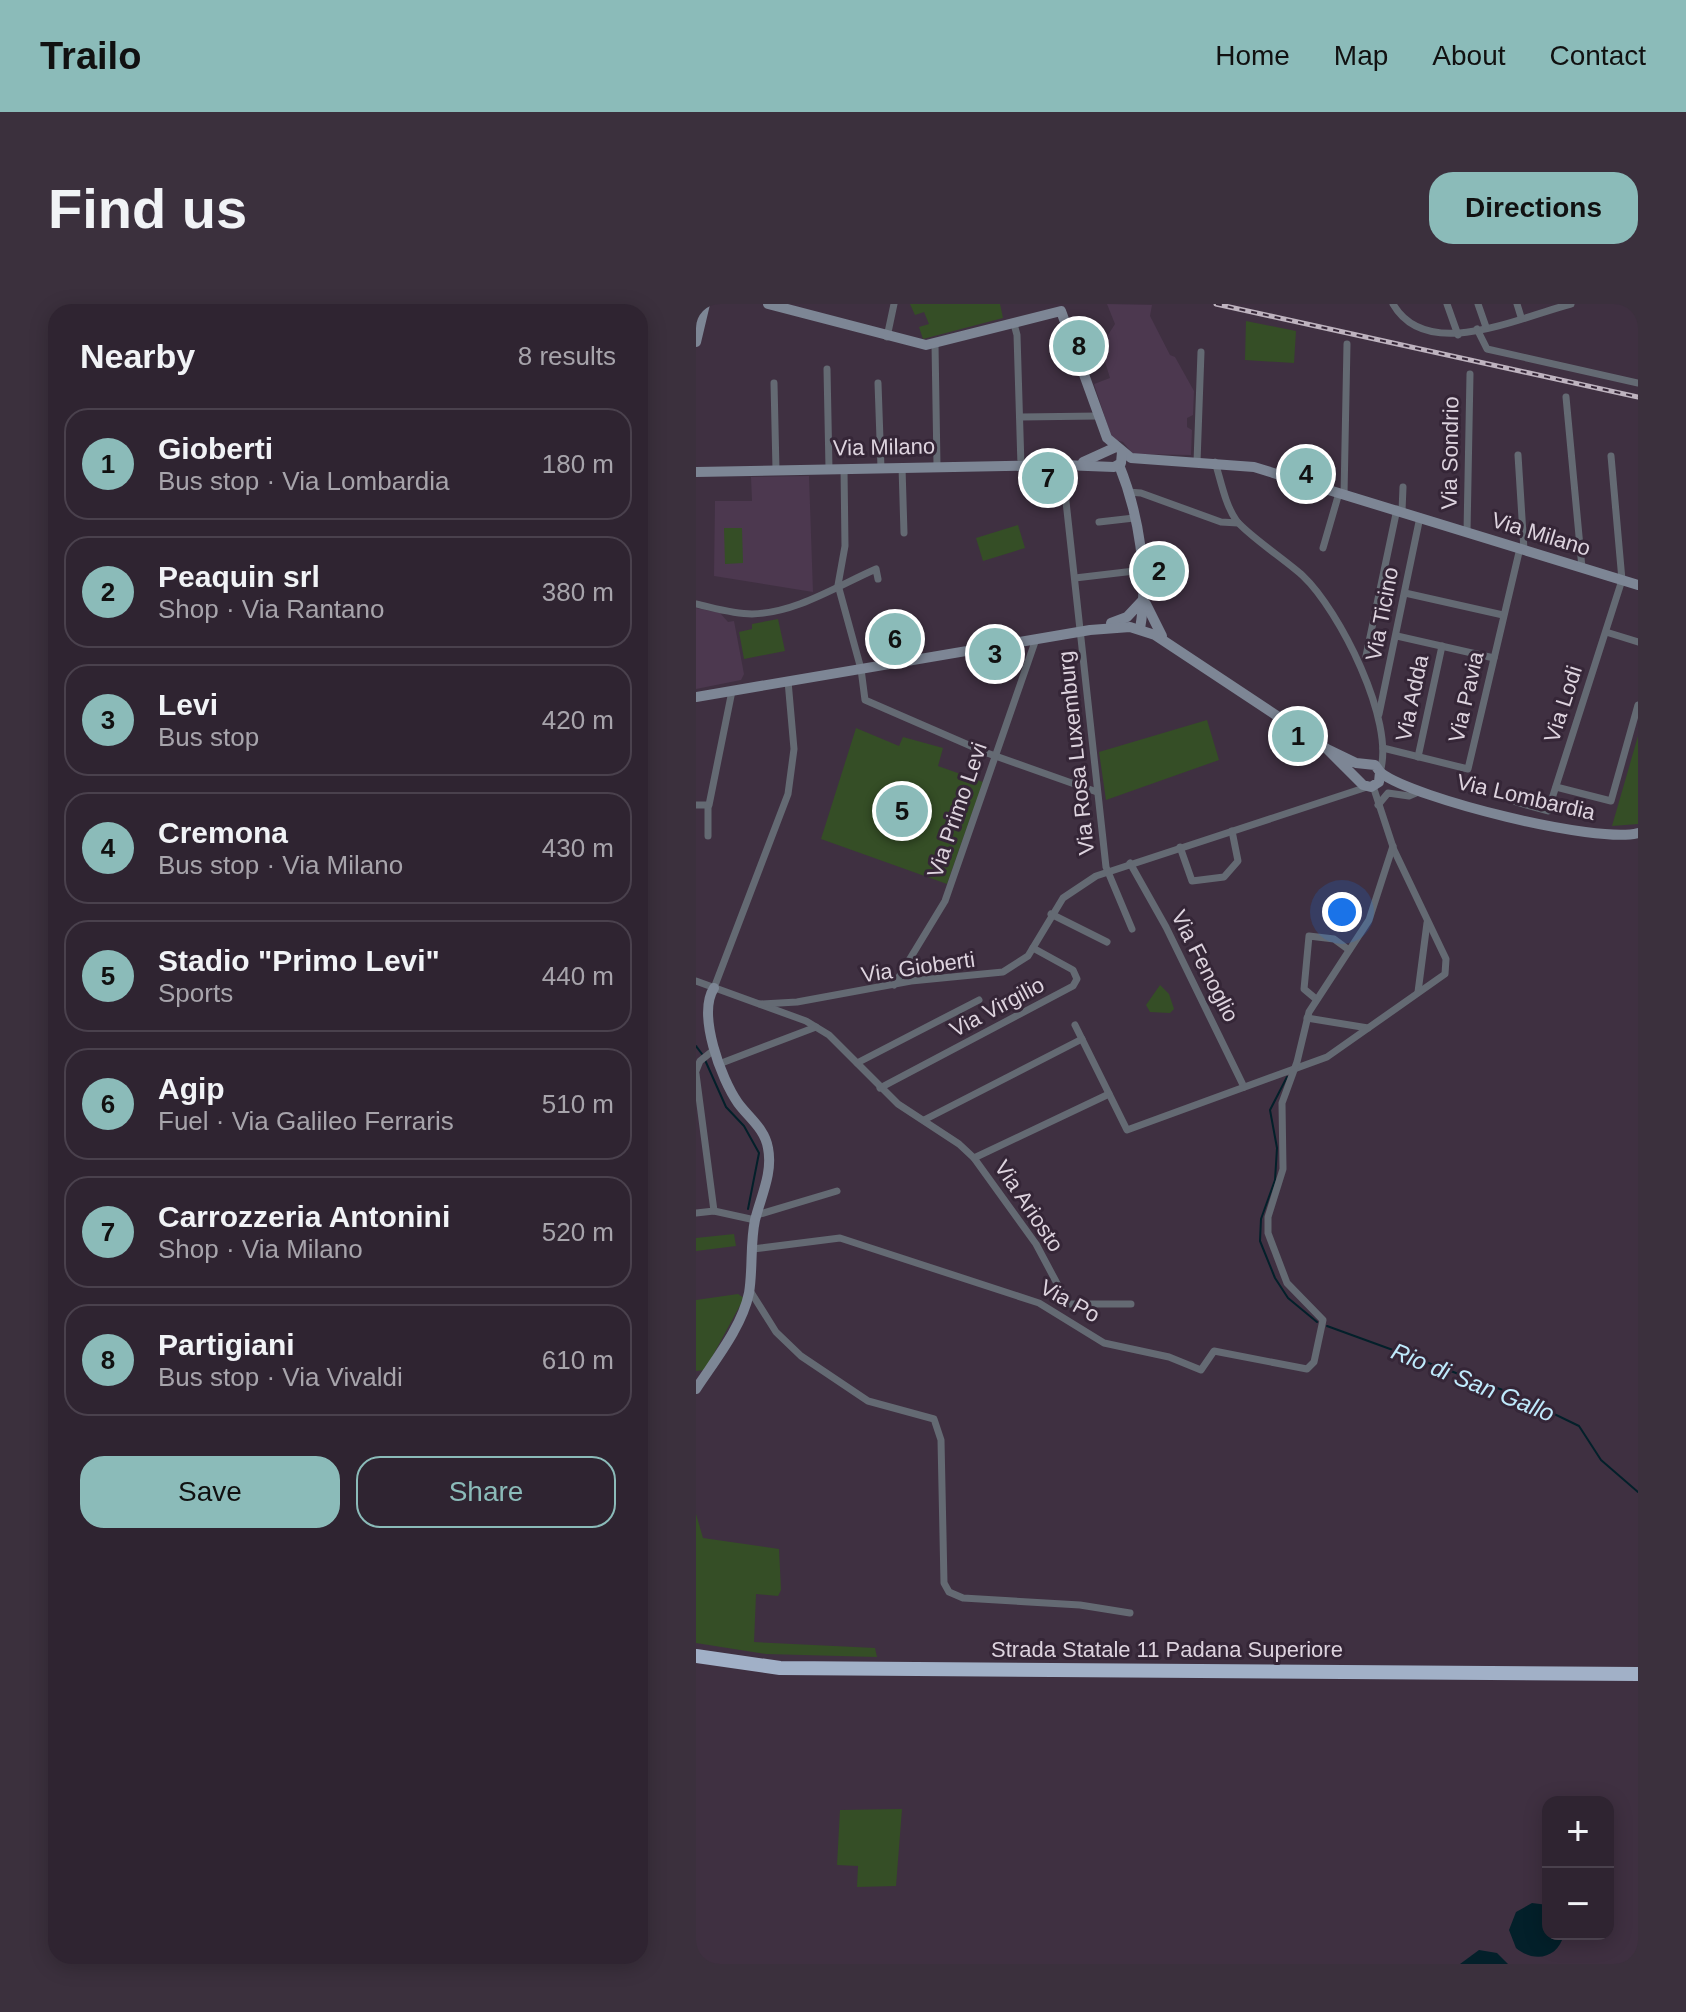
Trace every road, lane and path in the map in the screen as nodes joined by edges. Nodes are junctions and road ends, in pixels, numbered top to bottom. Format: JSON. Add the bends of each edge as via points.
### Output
{"nodes":[{"id":1,"x":705,"y":304,"type":"edge"},
{"id":2,"x":768,"y":304,"type":"edge"},
{"id":3,"x":894,"y":304,"type":"edge"},
{"id":4,"x":1393,"y":304,"type":"edge"},
{"id":5,"x":1447,"y":304,"type":"edge"},
{"id":6,"x":1478,"y":304,"type":"edge"},
{"id":7,"x":1517,"y":304,"type":"edge"},
{"id":8,"x":1571,"y":304,"type":"edge"},
{"id":9,"x":1061,"y":307,"type":"edge"},
{"id":10,"x":799,"y":308,"type":"edge"},
{"id":11,"x":1521,"y":317,"type":"junction"},
{"id":12,"x":1014,"y":324,"type":"junction"},
{"id":13,"x":1486,"y":327,"type":"junction"},
{"id":14,"x":1477,"y":329,"type":"junction"},
{"id":15,"x":1458,"y":335,"type":"junction"},
{"id":16,"x":887,"y":337,"type":"junction"},
{"id":17,"x":696,"y":342,"type":"edge"},
{"id":18,"x":935,"y":344,"type":"junction"},
{"id":19,"x":1347,"y":344,"type":"dead end"},
{"id":20,"x":1201,"y":352,"type":"dead end"},
{"id":21,"x":827,"y":369,"type":"dead end"},
{"id":22,"x":1470,"y":374,"type":"dead end"},
{"id":23,"x":774,"y":383,"type":"dead end"},
{"id":24,"x":878,"y":383,"type":"dead end"},
{"id":25,"x":1638,"y":383,"type":"edge"},
{"id":26,"x":1566,"y":397,"type":"dead end"},
{"id":27,"x":1021,"y":417,"type":"junction"},
{"id":28,"x":1098,"y":418,"type":"junction"},
{"id":29,"x":1518,"y":455,"type":"dead end"},
{"id":30,"x":1611,"y":456,"type":"dead end"},
{"id":31,"x":1113,"y":458,"type":"junction"},
{"id":32,"x":1159,"y":462,"type":"junction"},
{"id":33,"x":1197,"y":462,"type":"junction"},
{"id":34,"x":1215,"y":462,"type":"junction"},
{"id":35,"x":1135,"y":464,"type":"junction"},
{"id":36,"x":1068,"y":465,"type":"junction"},
{"id":37,"x":937,"y":466,"type":"junction"},
{"id":38,"x":1021,"y":466,"type":"junction"},
{"id":39,"x":902,"y":467,"type":"junction"},
{"id":40,"x":881,"y":468,"type":"junction"},
{"id":41,"x":829,"y":469,"type":"junction"},
{"id":42,"x":844,"y":469,"type":"junction"},
{"id":43,"x":776,"y":470,"type":"junction"},
{"id":44,"x":696,"y":472,"type":"edge"},
{"id":45,"x":1403,"y":487,"type":"dead end"},
{"id":46,"x":1127,"y":490,"type":"junction"},
{"id":47,"x":1341,"y":494,"type":"junction"},
{"id":48,"x":1400,"y":510,"type":"junction"},
{"id":49,"x":1420,"y":517,"type":"junction"},
{"id":50,"x":1134,"y":518,"type":"junction"},
{"id":51,"x":1099,"y":522,"type":"dead end"},
{"id":52,"x":1238,"y":523,"type":"junction"},
{"id":53,"x":1467,"y":532,"type":"junction"},
{"id":54,"x":904,"y":533,"type":"dead end"},
{"id":55,"x":1323,"y":548,"type":"dead end"},
{"id":56,"x":1522,"y":549,"type":"junction"},
{"id":57,"x":1582,"y":568,"type":"junction"},
{"id":58,"x":1143,"y":570,"type":"junction"},
{"id":59,"x":1075,"y":578,"type":"junction"},
{"id":60,"x":878,"y":579,"type":"dead end"},
{"id":61,"x":1622,"y":580,"type":"junction"},
{"id":62,"x":838,"y":585,"type":"junction"},
{"id":63,"x":1638,"y":585,"type":"edge"},
{"id":64,"x":1405,"y":593,"type":"junction"},
{"id":65,"x":1144,"y":598,"type":"junction"},
{"id":66,"x":696,"y":604,"type":"edge"},
{"id":67,"x":1503,"y":615,"type":"junction"},
{"id":68,"x":1140,"y":629,"type":"junction"},
{"id":69,"x":1085,"y":630,"type":"junction"},
{"id":70,"x":1606,"y":632,"type":"junction"},
{"id":71,"x":1397,"y":636,"type":"junction"},
{"id":72,"x":1036,"y":639,"type":"junction"},
{"id":73,"x":1167,"y":642,"type":"junction"},
{"id":74,"x":1638,"y":642,"type":"edge"},
{"id":75,"x":1442,"y":646,"type":"junction"},
{"id":76,"x":1366,"y":656,"type":"dead end"},
{"id":77,"x":1494,"y":658,"type":"junction"},
{"id":78,"x":861,"y":669,"type":"junction"},
{"id":79,"x":788,"y":681,"type":"junction"},
{"id":80,"x":732,"y":691,"type":"junction"},
{"id":81,"x":696,"y":697,"type":"edge"},
{"id":82,"x":1638,"y":705,"type":"edge"},
{"id":83,"x":1378,"y":716,"type":"junction"},
{"id":84,"x":1383,"y":748,"type":"junction"},
{"id":85,"x":1327,"y":749,"type":"junction"},
{"id":86,"x":995,"y":755,"type":"junction"},
{"id":87,"x":1418,"y":757,"type":"junction"},
{"id":88,"x":1366,"y":764,"type":"junction"},
{"id":89,"x":1358,"y":777,"type":"junction"},
{"id":90,"x":1376,"y":781,"type":"junction"},
{"id":91,"x":1556,"y":787,"type":"junction"},
{"id":92,"x":1412,"y":791,"type":"junction"},
{"id":93,"x":1097,"y":792,"type":"junction"},
{"id":94,"x":1342,"y":795,"type":"junction"},
{"id":95,"x":1516,"y":802,"type":"dead end"},
{"id":96,"x":696,"y":805,"type":"edge"},
{"id":97,"x":708,"y":805,"type":"junction"},
{"id":98,"x":1378,"y":805,"type":"junction"},
{"id":99,"x":1232,"y":831,"type":"junction"},
{"id":100,"x":1638,"y":833,"type":"edge"},
{"id":101,"x":708,"y":836,"type":"dead end"},
{"id":102,"x":1393,"y":846,"type":"junction"},
{"id":103,"x":1180,"y":847,"type":"junction"},
{"id":104,"x":1130,"y":863,"type":"junction"},
{"id":105,"x":1107,"y":871,"type":"junction"},
{"id":106,"x":1051,"y":914,"type":"junction"},
{"id":107,"x":1427,"y":921,"type":"junction"},
{"id":108,"x":1132,"y":929,"type":"dead end"},
{"id":109,"x":1107,"y":942,"type":"dead end"},
{"id":110,"x":1033,"y":948,"type":"junction"},
{"id":111,"x":1349,"y":950,"type":"junction"},
{"id":112,"x":696,"y":981,"type":"edge"},
{"id":113,"x":894,"y":985,"type":"junction"},
{"id":114,"x":714,"y":988,"type":"junction"},
{"id":115,"x":1418,"y":992,"type":"junction"},
{"id":116,"x":1316,"y":999,"type":"junction"},
{"id":117,"x":979,"y":1000,"type":"dead end"},
{"id":118,"x":760,"y":1004,"type":"junction"},
{"id":119,"x":1307,"y":1018,"type":"junction"},
{"id":120,"x":1075,"y":1025,"type":"dead end"},
{"id":121,"x":816,"y":1027,"type":"junction"},
{"id":122,"x":1368,"y":1028,"type":"junction"},
{"id":123,"x":1082,"y":1039,"type":"junction"},
{"id":124,"x":707,"y":1054,"type":"junction"},
{"id":125,"x":857,"y":1063,"type":"junction"},
{"id":126,"x":719,"y":1064,"type":"junction"},
{"id":127,"x":1294,"y":1069,"type":"junction"},
{"id":128,"x":696,"y":1072,"type":"edge"},
{"id":129,"x":1244,"y":1087,"type":"junction"},
{"id":130,"x":880,"y":1088,"type":"junction"},
{"id":131,"x":1109,"y":1094,"type":"junction"},
{"id":132,"x":924,"y":1120,"type":"junction"},
{"id":133,"x":974,"y":1158,"type":"junction"},
{"id":134,"x":837,"y":1191,"type":"dead end"},
{"id":135,"x":714,"y":1211,"type":"junction"},
{"id":136,"x":696,"y":1213,"type":"edge"},
{"id":137,"x":756,"y":1218,"type":"junction"},
{"id":138,"x":753,"y":1249,"type":"junction"},
{"id":139,"x":749,"y":1289,"type":"junction"},
{"id":140,"x":1131,"y":1304,"type":"dead end"},
{"id":141,"x":696,"y":1389,"type":"edge"},
{"id":142,"x":1130,"y":1613,"type":"dead end"},
{"id":143,"x":696,"y":1648,"type":"edge"},
{"id":144,"x":696,"y":1656,"type":"edge"},
{"id":145,"x":1638,"y":1666,"type":"edge"},
{"id":146,"x":1638,"y":1674,"type":"edge"}],
"edges":[{"from":1,"to":17,"type":"street"},
{"from":2,"to":10,"type":"street"},
{"from":3,"to":16,"type":"street"},
{"from":4,"to":15,"type":"street","via":[[1419,328]]},
{"from":5,"to":15,"type":"street"},
{"from":6,"to":13,"type":"street"},
{"from":7,"to":11,"type":"street"},
{"from":8,"to":11,"type":"street"},
{"from":9,"to":12,"type":"street"},
{"from":9,"to":28,"type":"street"},
{"from":10,"to":16,"type":"street"},
{"from":11,"to":13,"type":"street"},
{"from":12,"to":18,"type":"street"},
{"from":12,"to":27,"type":"street"},
{"from":13,"to":14,"type":"street"},
{"from":14,"to":15,"type":"street"},
{"from":14,"to":25,"type":"street","via":[[1487,349]]},
{"from":16,"to":18,"type":"street"},
{"from":18,"to":37,"type":"street"},
{"from":19,"to":47,"type":"street"},
{"from":20,"to":33,"type":"street"},
{"from":21,"to":41,"type":"street"},
{"from":22,"to":53,"type":"street","name":"Via Sondrio"},
{"from":23,"to":43,"type":"street"},
{"from":24,"to":40,"type":"street"},
{"from":26,"to":57,"type":"street"},
{"from":27,"to":28,"type":"street"},
{"from":27,"to":38,"type":"street"},
{"from":28,"to":31,"type":"street"},
{"from":29,"to":56,"type":"street","name":"Via Pavia"},
{"from":30,"to":61,"type":"street","name":"Via Milano"},
{"from":31,"to":32,"type":"street","name":"Via Milano"},
{"from":31,"to":35,"type":"street","name":"Via Milano"},
{"from":31,"to":36,"type":"street","name":"Via Milano"},
{"from":31,"to":46,"type":"street"},
{"from":32,"to":33,"type":"street","name":"Via Milano"},
{"from":32,"to":35,"type":"street","name":"Via Milano"},
{"from":33,"to":34,"type":"street","name":"Via Milano"},
{"from":34,"to":47,"type":"street","name":"Via Milano","via":[[1253,467]]},
{"from":34,"to":52,"type":"street"},
{"from":35,"to":46,"type":"street","via":[[1129,469]]},
{"from":36,"to":38,"type":"street","name":"Via Milano"},
{"from":36,"to":59,"type":"street","name":"Via Rosa Luxemburg"},
{"from":37,"to":38,"type":"street","name":"Via Milano"},
{"from":37,"to":39,"type":"street","name":"Via Milano"},
{"from":39,"to":40,"type":"street","name":"Via Milano"},
{"from":39,"to":54,"type":"street"},
{"from":40,"to":42,"type":"street","name":"Via Milano"},
{"from":41,"to":42,"type":"street","name":"Via Milano"},
{"from":41,"to":43,"type":"street","name":"Via Milano"},
{"from":42,"to":62,"type":"street","via":[[845,546]]},
{"from":43,"to":44,"type":"street","name":"Via Milano"},
{"from":45,"to":48,"type":"street"},
{"from":46,"to":50,"type":"street"},
{"from":46,"to":52,"type":"street"},
{"from":47,"to":48,"type":"street","name":"Via Milano"},
{"from":47,"to":55,"type":"street"},
{"from":48,"to":49,"type":"street","name":"Via Milano"},
{"from":48,"to":76,"type":"street"},
{"from":49,"to":53,"type":"street","name":"Via Milano"},
{"from":49,"to":64,"type":"street","name":"Via Ticino"},
{"from":50,"to":51,"type":"street"},
{"from":50,"to":58,"type":"street"},
{"from":52,"to":83,"type":"street","via":[[1315,590],[1353,652]]},
{"from":53,"to":56,"type":"street","name":"Via Milano"},
{"from":56,"to":57,"type":"street","name":"Via Milano"},
{"from":56,"to":67,"type":"street","name":"Via Pavia"},
{"from":57,"to":61,"type":"street","name":"Via Milano"},
{"from":58,"to":59,"type":"street"},
{"from":58,"to":65,"type":"street"},
{"from":59,"to":69,"type":"street","name":"Via Rosa Luxemburg"},
{"from":60,"to":62,"type":"street","via":[[876,569]]},
{"from":61,"to":63,"type":"street","name":"Via Milano"},
{"from":61,"to":70,"type":"street","name":"Via Lodi"},
{"from":62,"to":66,"type":"street","via":[[766,613]]},
{"from":62,"to":78,"type":"street"},
{"from":64,"to":67,"type":"street"},
{"from":64,"to":71,"type":"street","name":"Via Ticino"},
{"from":65,"to":68,"type":"street"},
{"from":65,"to":69,"type":"street","via":[[1127,617]]},
{"from":65,"to":73,"type":"street","via":[[1152,622]]},
{"from":67,"to":77,"type":"street","name":"Via Pavia"},
{"from":68,"to":69,"type":"street"},
{"from":68,"to":73,"type":"street"},
{"from":69,"to":72,"type":"street"},
{"from":69,"to":93,"type":"street","name":"Via Rosa Luxemburg"},
{"from":70,"to":74,"type":"street"},
{"from":70,"to":91,"type":"street","name":"Via Lodi"},
{"from":71,"to":75,"type":"street","name":"Via Adda"},
{"from":71,"to":83,"type":"street","name":"Via Ticino"},
{"from":72,"to":78,"type":"street"},
{"from":72,"to":86,"type":"street","name":"Via Primo Levi"},
{"from":73,"to":85,"type":"street"},
{"from":75,"to":77,"type":"street","name":"Via Adda"},
{"from":75,"to":87,"type":"street","name":"Via Adda"},
{"from":77,"to":87,"type":"street","name":"Via Pavia","via":[[1468,769]]},
{"from":78,"to":79,"type":"street"},
{"from":78,"to":86,"type":"street","via":[[865,700]]},
{"from":79,"to":80,"type":"street"},
{"from":79,"to":114,"type":"street","via":[[794,749],[788,794]]},
{"from":80,"to":81,"type":"street"},
{"from":80,"to":97,"type":"street"},
{"from":82,"to":91,"type":"street","via":[[1611,801]]},
{"from":83,"to":84,"type":"street"},
{"from":84,"to":87,"type":"street","name":"Via Pavia"},
{"from":84,"to":88,"type":"street"},
{"from":84,"to":90,"type":"street"},
{"from":85,"to":88,"type":"street"},
{"from":85,"to":89,"type":"street"},
{"from":86,"to":93,"type":"street"},
{"from":86,"to":113,"type":"street","name":"Via Primo Levi","via":[[945,901]]},
{"from":88,"to":89,"type":"street"},
{"from":88,"to":90,"type":"street","via":[[1375,765]]},
{"from":89,"to":90,"type":"street"},
{"from":89,"to":94,"type":"street"},
{"from":90,"to":92,"type":"street","name":"Via Lombardia"},
{"from":90,"to":94,"type":"street","name":"Via Gioberti"},
{"from":90,"to":98,"type":"street"},
{"from":91,"to":95,"type":"street","via":[[1548,811]]},
{"from":92,"to":98,"type":"street","via":[[1409,796],[1388,793]]},
{"from":92,"to":100,"type":"street","name":"Via Lombardia","via":[[1576,831]]},
{"from":93,"to":105,"type":"street","name":"Via Rosa Luxemburg"},
{"from":94,"to":99,"type":"street","name":"Via Gioberti"},
{"from":96,"to":97,"type":"street"},
{"from":97,"to":101,"type":"street"},
{"from":98,"to":102,"type":"street"},
{"from":99,"to":103,"type":"street","name":"Via Gioberti"},
{"from":99,"to":103,"type":"street","via":[[1238,861],[1224,877],[1192,881]]},
{"from":102,"to":107,"type":"street"},
{"from":102,"to":111,"type":"street","via":[[1369,920]]},
{"from":103,"to":104,"type":"street","name":"Via Gioberti"},
{"from":104,"to":105,"type":"street","name":"Via Gioberti"},
{"from":104,"to":129,"type":"street","name":"Via Fenoglio"},
{"from":105,"to":106,"type":"street","name":"Via Gioberti","via":[[1063,898]]},
{"from":105,"to":108,"type":"street"},
{"from":106,"to":109,"type":"street"},
{"from":106,"to":110,"type":"street","name":"Via Gioberti"},
{"from":107,"to":115,"type":"street"},
{"from":107,"to":115,"type":"street","via":[[1447,969]]},
{"from":110,"to":113,"type":"street","name":"Via Gioberti","via":[[1017,966],[997,974]]},
{"from":110,"to":130,"type":"street","name":"Via Virgilio","via":[[1073,970],[1073,986]]},
{"from":111,"to":116,"type":"street"},
{"from":111,"to":116,"type":"street","via":[[1334,939],[1309,936],[1304,989]]},
{"from":112,"to":114,"type":"street"},
{"from":113,"to":118,"type":"street","name":"Via Gioberti"},
{"from":114,"to":118,"type":"street"},
{"from":114,"to":124,"type":"street","via":[[708,1002]]},
{"from":115,"to":122,"type":"street"},
{"from":116,"to":119,"type":"street"},
{"from":117,"to":125,"type":"street"},
{"from":118,"to":121,"type":"street"},
{"from":119,"to":122,"type":"street"},
{"from":119,"to":127,"type":"street"},
{"from":120,"to":123,"type":"street"},
{"from":121,"to":125,"type":"street"},
{"from":121,"to":126,"type":"street"},
{"from":122,"to":127,"type":"street","via":[[1327,1057]]},
{"from":123,"to":131,"type":"street"},
{"from":123,"to":132,"type":"street"},
{"from":124,"to":126,"type":"street"},
{"from":124,"to":128,"type":"street"},
{"from":125,"to":130,"type":"street"},
{"from":126,"to":137,"type":"street","via":[[769,1149]]},
{"from":127,"to":129,"type":"street"},
{"from":127,"to":138,"type":"street","name":"Via Po","via":[[1282,1103],[1283,1169],[1268,1233],[1287,1283],[1323,1320],[1314,1362],[1307,1369],[1214,1351],[1201,1370],[1169,1357],[1112,1346],[1039,1303],[840,1238]]},
{"from":128,"to":135,"type":"street"},
{"from":129,"to":131,"type":"street","via":[[1127,1130]]},
{"from":130,"to":132,"type":"street"},
{"from":131,"to":133,"type":"street"},
{"from":132,"to":133,"type":"street"},
{"from":133,"to":140,"type":"street","name":"Via Ariosto","via":[[1036,1244],[1068,1304]]},
{"from":134,"to":137,"type":"street"},
{"from":135,"to":136,"type":"street"},
{"from":135,"to":137,"type":"street"},
{"from":137,"to":138,"type":"street"},
{"from":138,"to":139,"type":"street"},
{"from":139,"to":141,"type":"street","via":[[737,1322]]},
{"from":139,"to":142,"type":"street","via":[[776,1332],[801,1356],[868,1401],[934,1419],[941,1449],[944,1583],[949,1592],[963,1598]]},
{"from":143,"to":145,"type":"highway","name":"Strada Statale 11 Padana Superiore","via":[[784,1659]]},
{"from":144,"to":146,"type":"highway","name":"Strada Statale 11 Padana Superiore","via":[[780,1668]]}]}
